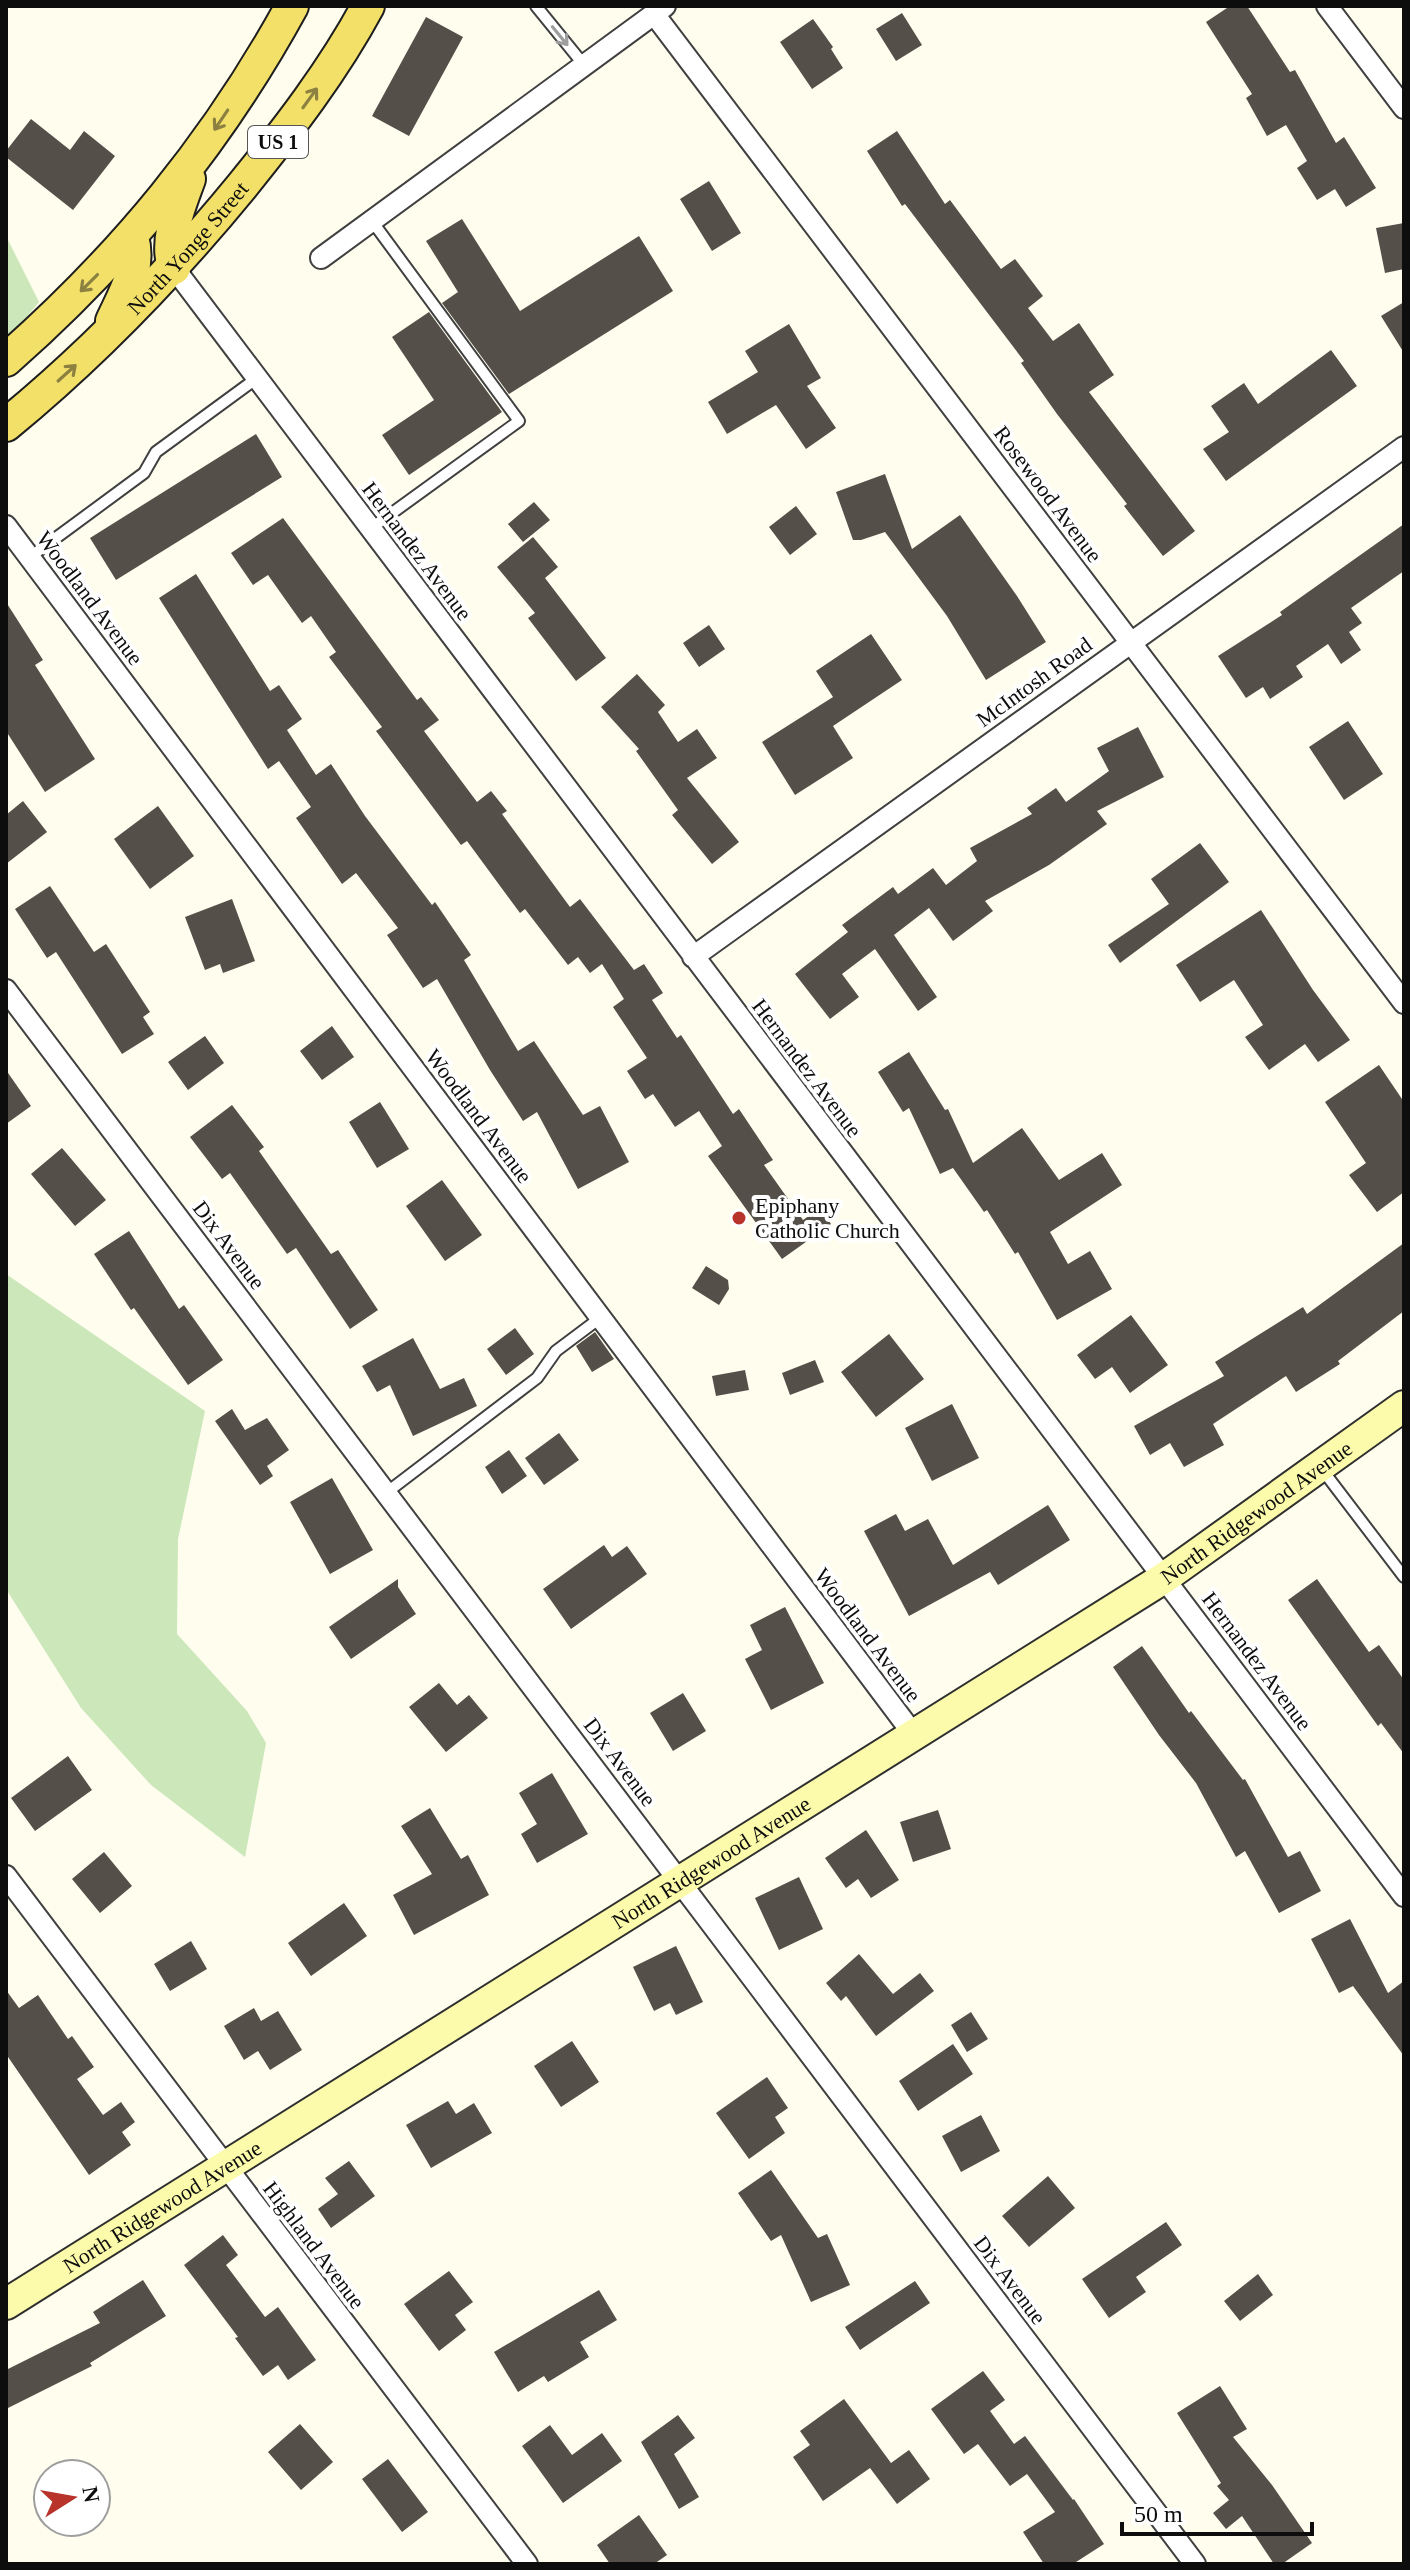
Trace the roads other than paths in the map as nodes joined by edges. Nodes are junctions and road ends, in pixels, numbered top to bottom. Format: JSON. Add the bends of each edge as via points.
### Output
{"nodes":[{"id":1,"x":292,"y":6,"type":"edge"},
{"id":2,"x":368,"y":6,"type":"edge"},
{"id":3,"x":536,"y":6,"type":"edge"},
{"id":4,"x":1327,"y":6,"type":"edge"},
{"id":5,"x":659,"y":10,"type":"edge"},
{"id":6,"x":584,"y":65,"type":"junction"},
{"id":7,"x":1404,"y":108,"type":"edge"},
{"id":8,"x":198,"y":153,"type":"junction"},
{"id":9,"x":372,"y":221,"type":"junction"},
{"id":10,"x":132,"y":237,"type":"junction"},
{"id":11,"x":321,"y":258,"type":"dead end"},
{"id":12,"x":174,"y":268,"type":"junction"},
{"id":13,"x":101,"y":342,"type":"junction"},
{"id":14,"x":6,"y":360,"type":"edge"},
{"id":15,"x":257,"y":378,"type":"junction"},
{"id":16,"x":6,"y":425,"type":"edge"},
{"id":17,"x":1404,"y":447,"type":"edge"},
{"id":18,"x":6,"y":526,"type":"edge"},
{"id":19,"x":370,"y":529,"type":"junction"},
{"id":20,"x":30,"y":557,"type":"junction"},
{"id":21,"x":1131,"y":642,"type":"junction"},
{"id":22,"x":693,"y":957,"type":"junction"},
{"id":23,"x":6,"y":990,"type":"edge"},
{"id":24,"x":1404,"y":1003,"type":"edge"},
{"id":25,"x":600,"y":1318,"type":"junction"},
{"id":26,"x":1404,"y":1406,"type":"edge"},
{"id":27,"x":1319,"y":1467,"type":"junction"},
{"id":28,"x":386,"y":1493,"type":"junction"},
{"id":29,"x":1404,"y":1577,"type":"edge"},
{"id":30,"x":1164,"y":1578,"type":"junction"},
{"id":31,"x":914,"y":1735,"type":"junction"},
{"id":32,"x":6,"y":1876,"type":"edge"},
{"id":33,"x":680,"y":1882,"type":"junction"},
{"id":34,"x":1404,"y":1896,"type":"edge"},
{"id":35,"x":225,"y":2168,"type":"junction"},
{"id":36,"x":6,"y":2304,"type":"edge"},
{"id":37,"x":527,"y":2564,"type":"edge"},
{"id":38,"x":1195,"y":2564,"type":"edge"}],
"edges":[{"from":1,"to":8,"type":"main road","number":"US 1","one_way":true},
{"from":12,"to":2,"type":"main road","name":"North Yonge Street","number":"US 1","one_way":true,"via":[[307,103]]},
{"from":3,"to":6,"type":"lane","one_way":true},
{"from":4,"to":7,"type":"street"},
{"from":5,"to":6,"type":"street"},
{"from":5,"to":21,"type":"street","name":"Rosewood Avenue"},
{"from":6,"to":9,"type":"street"},
{"from":8,"to":10,"type":"main road","number":"US 1"},
{"from":8,"to":12,"type":"main road","via":[[171,242]]},
{"from":9,"to":11,"type":"street"},
{"from":9,"to":19,"type":"lane","via":[[519,421]]},
{"from":10,"to":13,"type":"main road","via":[[136,258],[130,282]]},
{"from":10,"to":14,"type":"main road","number":"US 1","one_way":true},
{"from":12,"to":13,"type":"main road","name":"North Yonge Street","number":"US 1"},
{"from":12,"to":15,"type":"street","name":"Hernandez Avenue"},
{"from":16,"to":13,"type":"main road","name":"North Yonge Street","number":"US 1","one_way":true},
{"from":15,"to":19,"type":"street","name":"Hernandez Avenue"},
{"from":15,"to":20,"type":"lane","via":[[156,452],[144,473]]},
{"from":17,"to":21,"type":"street","name":"McIntosh Road"},
{"from":18,"to":20,"type":"street","name":"Woodland Avenue"},
{"from":19,"to":22,"type":"street","name":"Hernandez Avenue"},
{"from":20,"to":25,"type":"street","name":"Woodland Avenue"},
{"from":21,"to":22,"type":"street","name":"McIntosh Road"},
{"from":21,"to":24,"type":"street","name":"Rosewood Avenue"},
{"from":22,"to":30,"type":"street","name":"Hernandez Avenue"},
{"from":23,"to":28,"type":"street","name":"Dix Avenue"},
{"from":25,"to":28,"type":"lane","via":[[556,1351],[537,1378]]},
{"from":25,"to":31,"type":"street","name":"Woodland Avenue"},
{"from":26,"to":27,"type":"street","name":"North Ridgewood Avenue"},
{"from":27,"to":29,"type":"lane"},
{"from":27,"to":30,"type":"street","name":"North Ridgewood Avenue"},
{"from":28,"to":33,"type":"street","name":"Dix Avenue"},
{"from":30,"to":31,"type":"street","name":"North Ridgewood Avenue"},
{"from":30,"to":34,"type":"street","name":"Hernandez Avenue"},
{"from":31,"to":33,"type":"street","name":"North Ridgewood Avenue"},
{"from":32,"to":35,"type":"street","name":"Highland Avenue"},
{"from":33,"to":35,"type":"street","name":"North Ridgewood Avenue"},
{"from":33,"to":38,"type":"street","name":"Dix Avenue"},
{"from":35,"to":36,"type":"street","name":"North Ridgewood Avenue"},
{"from":35,"to":37,"type":"street","name":"Highland Avenue"}]}
